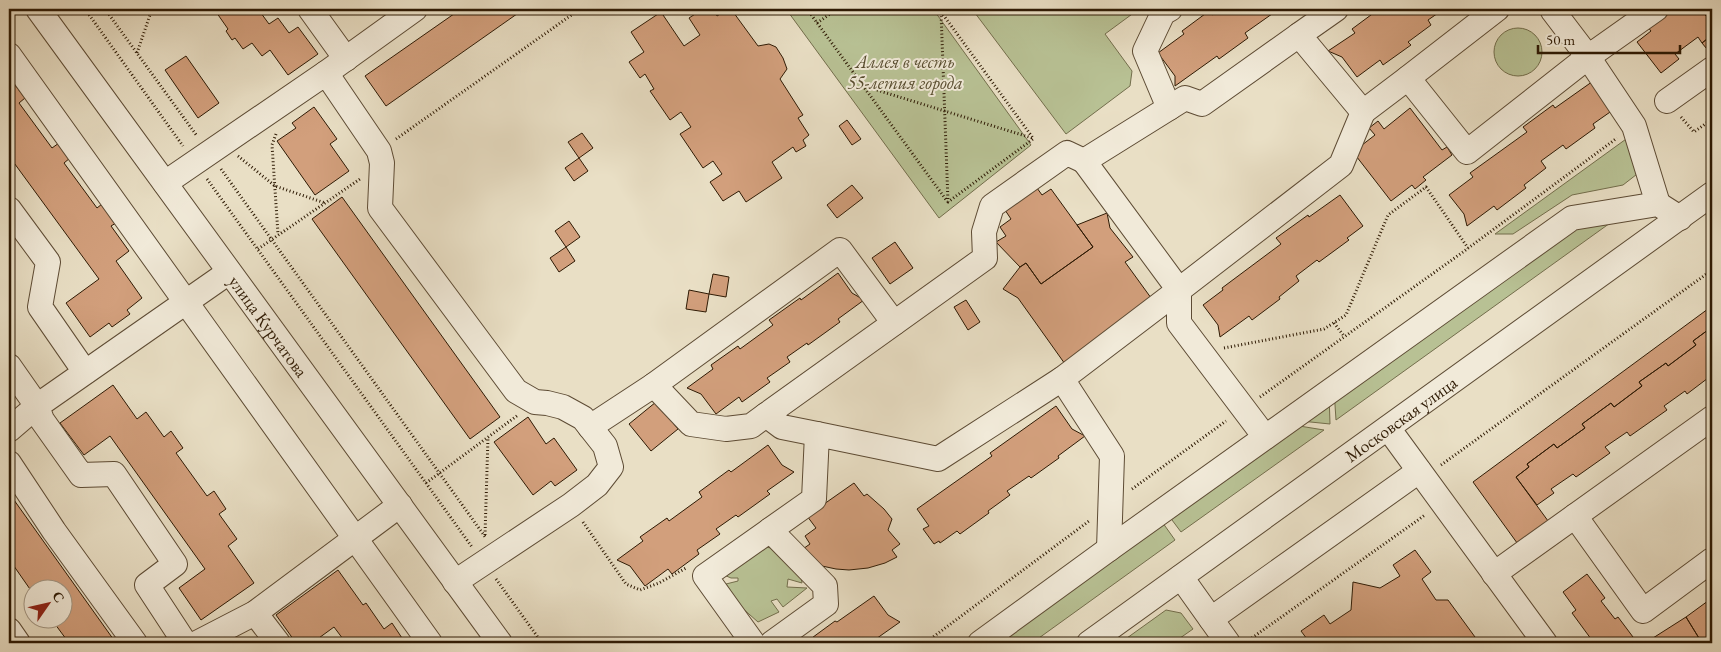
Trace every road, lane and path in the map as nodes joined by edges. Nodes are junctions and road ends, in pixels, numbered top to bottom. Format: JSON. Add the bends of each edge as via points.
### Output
{"nodes":[{"id":1,"x":85,"y":9,"type":"edge"},
{"id":2,"x":105,"y":9,"type":"edge"},
{"id":3,"x":152,"y":9,"type":"edge"},
{"id":4,"x":310,"y":9,"type":"edge"},
{"id":5,"x":416,"y":9,"type":"edge"},
{"id":6,"x":580,"y":9,"type":"edge"},
{"id":7,"x":807,"y":9,"type":"edge"},
{"id":8,"x":836,"y":9,"type":"edge"},
{"id":9,"x":846,"y":9,"type":"edge"},
{"id":10,"x":873,"y":9,"type":"edge"},
{"id":11,"x":928,"y":9,"type":"edge"},
{"id":12,"x":1170,"y":9,"type":"edge"},
{"id":13,"x":1336,"y":9,"type":"edge"},
{"id":14,"x":1497,"y":9,"type":"edge"},
{"id":15,"x":1656,"y":9,"type":"edge"},
{"id":16,"x":41,"y":10,"type":"edge"},
{"id":17,"x":940,"y":10,"type":"edge"},
{"id":18,"x":1553,"y":10,"type":"edge"},
{"id":19,"x":818,"y":23,"type":"junction"},
{"id":20,"x":1300,"y":35,"type":"junction"},
{"id":21,"x":137,"y":53,"type":"junction"},
{"id":22,"x":9,"y":55,"type":"edge"},
{"id":23,"x":1588,"y":57,"type":"junction"},
{"id":24,"x":346,"y":59,"type":"junction"},
{"id":25,"x":1712,"y":68,"type":"edge"},
{"id":26,"x":326,"y":73,"type":"junction"},
{"id":27,"x":1408,"y":78,"type":"junction"},
{"id":28,"x":865,"y":87,"type":"junction"},
{"id":29,"x":286,"y":100,"type":"junction"},
{"id":30,"x":1667,"y":101,"type":"joint"},
{"id":31,"x":1170,"y":108,"type":"junction"},
{"id":32,"x":944,"y":111,"type":"junction"},
{"id":33,"x":1362,"y":112,"type":"junction"},
{"id":34,"x":1712,"y":119,"type":"edge"},
{"id":35,"x":1634,"y":126,"type":"junction"},
{"id":36,"x":1033,"y":139,"type":"junction"},
{"id":37,"x":381,"y":157,"type":"junction"},
{"id":38,"x":202,"y":158,"type":"junction"},
{"id":39,"x":1084,"y":162,"type":"junction"},
{"id":40,"x":165,"y":183,"type":"junction"},
{"id":41,"x":275,"y":186,"type":"junction"},
{"id":42,"x":1712,"y":194,"type":"edge"},
{"id":43,"x":948,"y":202,"type":"junction"},
{"id":44,"x":325,"y":203,"type":"junction"},
{"id":45,"x":1658,"y":204,"type":"junction"},
{"id":46,"x":9,"y":209,"type":"edge"},
{"id":47,"x":1680,"y":218,"type":"junction"},
{"id":48,"x":278,"y":235,"type":"junction"},
{"id":49,"x":272,"y":239,"type":"junction"},
{"id":50,"x":1468,"y":248,"type":"junction"},
{"id":51,"x":258,"y":249,"type":"junction"},
{"id":52,"x":1712,"y":270,"type":"edge"},
{"id":53,"x":229,"y":272,"type":"junction"},
{"id":54,"x":1179,"y":290,"type":"junction"},
{"id":55,"x":185,"y":303,"type":"junction"},
{"id":56,"x":894,"y":323,"type":"junction"},
{"id":57,"x":1334,"y":323,"type":"junction"},
{"id":58,"x":1344,"y":337,"type":"junction"},
{"id":59,"x":1202,"y":353,"type":"junction"},
{"id":60,"x":9,"y":366,"type":"edge"},
{"id":61,"x":85,"y":372,"type":"junction"},
{"id":62,"x":1062,"y":379,"type":"junction"},
{"id":63,"x":654,"y":384,"type":"junction"},
{"id":64,"x":535,"y":402,"type":"junction"},
{"id":65,"x":38,"y":406,"type":"junction"},
{"id":66,"x":1243,"y":409,"type":"junction"},
{"id":67,"x":766,"y":415,"type":"junction"},
{"id":68,"x":1712,"y":418,"type":"edge"},
{"id":69,"x":590,"y":427,"type":"junction"},
{"id":70,"x":1388,"y":428,"type":"junction"},
{"id":71,"x":9,"y":430,"type":"edge"},
{"id":72,"x":817,"y":434,"type":"junction"},
{"id":73,"x":488,"y":437,"type":"junction"},
{"id":74,"x":1265,"y":437,"type":"junction"},
{"id":75,"x":9,"y":464,"type":"edge"},
{"id":76,"x":440,"y":473,"type":"junction"},
{"id":77,"x":1421,"y":474,"type":"junction"},
{"id":78,"x":426,"y":483,"type":"junction"},
{"id":79,"x":1442,"y":503,"type":"junction"},
{"id":80,"x":400,"y":505,"type":"junction"},
{"id":81,"x":571,"y":505,"type":"junction"},
{"id":82,"x":1110,"y":505,"type":"junction"},
{"id":83,"x":1576,"y":516,"type":"junction"},
{"id":84,"x":770,"y":530,"type":"junction"},
{"id":85,"x":485,"y":536,"type":"junction"},
{"id":86,"x":354,"y":539,"type":"junction"},
{"id":87,"x":1109,"y":549,"type":"junction"},
{"id":88,"x":488,"y":560,"type":"junction"},
{"id":89,"x":1712,"y":560,"type":"edge"},
{"id":90,"x":1494,"y":574,"type":"junction"},
{"id":91,"x":705,"y":576,"type":"junction"},
{"id":92,"x":1181,"y":577,"type":"junction"},
{"id":93,"x":455,"y":582,"type":"junction"},
{"id":94,"x":255,"y":613,"type":"junction"},
{"id":95,"x":1211,"y":619,"type":"junction"},
{"id":96,"x":9,"y":630,"type":"edge"},
{"id":97,"x":18,"y":643,"type":"edge"},
{"id":98,"x":135,"y":643,"type":"edge"},
{"id":99,"x":185,"y":643,"type":"edge"},
{"id":100,"x":197,"y":643,"type":"edge"},
{"id":101,"x":278,"y":643,"type":"edge"},
{"id":102,"x":430,"y":643,"type":"edge"},
{"id":103,"x":500,"y":643,"type":"edge"},
{"id":104,"x":542,"y":643,"type":"edge"},
{"id":105,"x":753,"y":643,"type":"edge"},
{"id":106,"x":772,"y":643,"type":"edge"},
{"id":107,"x":925,"y":643,"type":"edge"},
{"id":108,"x":980,"y":643,"type":"edge"},
{"id":109,"x":1089,"y":643,"type":"edge"},
{"id":110,"x":1228,"y":643,"type":"edge"},
{"id":111,"x":1244,"y":643,"type":"edge"},
{"id":112,"x":1545,"y":643,"type":"edge"}],
"edges":[{"from":1,"to":38,"type":"path"},
{"from":2,"to":21,"type":"path"},
{"from":3,"to":21,"type":"path"},
{"from":4,"to":24,"type":"street"},
{"from":5,"to":24,"type":"street"},
{"from":6,"to":37,"type":"path"},
{"from":7,"to":19,"type":"path"},
{"from":8,"to":19,"type":"path"},
{"from":9,"to":10,"type":"path","via":[[857,14]]},
{"from":11,"to":17,"type":"path"},
{"from":12,"to":31,"type":"street","via":[[1163,14],[1145,51]]},
{"from":13,"to":20,"type":"street"},
{"from":14,"to":27,"type":"street"},
{"from":15,"to":23,"type":"street"},
{"from":16,"to":40,"type":"street","name":"улица Курчатова"},
{"from":17,"to":32,"type":"path"},
{"from":17,"to":36,"type":"path"},
{"from":18,"to":23,"type":"street"},
{"from":19,"to":28,"type":"path"},
{"from":20,"to":31,"type":"street","via":[[1202,104],[1185,98]]},
{"from":20,"to":33,"type":"street"},
{"from":21,"to":38,"type":"path"},
{"from":22,"to":55,"type":"street"},
{"from":23,"to":27,"type":"street","via":[[1467,152]]},
{"from":23,"to":35,"type":"street"},
{"from":24,"to":26,"type":"street"},
{"from":25,"to":30,"type":"street"},
{"from":26,"to":29,"type":"street"},
{"from":26,"to":37,"type":"street"},
{"from":27,"to":33,"type":"street"},
{"from":28,"to":32,"type":"path"},
{"from":28,"to":43,"type":"path"},
{"from":29,"to":38,"type":"street"},
{"from":29,"to":41,"type":"path","via":[[272,145]]},
{"from":30,"to":34,"type":"path","via":[[1694,132]]},
{"from":31,"to":39,"type":"street"},
{"from":32,"to":36,"type":"path"},
{"from":32,"to":43,"type":"path"},
{"from":33,"to":54,"type":"street","via":[[1341,165]]},
{"from":35,"to":45,"type":"street"},
{"from":35,"to":50,"type":"path"},
{"from":36,"to":43,"type":"path"},
{"from":37,"to":44,"type":"path"},
{"from":37,"to":64,"type":"street","via":[[380,208],[516,392]]},
{"from":38,"to":40,"type":"street"},
{"from":38,"to":41,"type":"path","via":[[227,147]]},
{"from":38,"to":49,"type":"path"},
{"from":38,"to":51,"type":"path"},
{"from":39,"to":54,"type":"street"},
{"from":39,"to":56,"type":"street","via":[[1067,153],[992,206],[984,232],[984,258]]},
{"from":40,"to":53,"type":"street","name":"улица Курчатова"},
{"from":41,"to":44,"type":"path"},
{"from":41,"to":48,"type":"path"},
{"from":42,"to":47,"type":"street","name":"Московская улица"},
{"from":44,"to":48,"type":"path"},
{"from":45,"to":47,"type":"street"},
{"from":45,"to":74,"type":"street","via":[[1572,218]]},
{"from":46,"to":61,"type":"street","via":[[48,262],[40,307]]},
{"from":47,"to":70,"type":"street","name":"Московская улица"},
{"from":48,"to":49,"type":"path"},
{"from":49,"to":51,"type":"path"},
{"from":49,"to":76,"type":"path"},
{"from":50,"to":57,"type":"path","via":[[1426,187],[1388,215],[1346,315]]},
{"from":50,"to":58,"type":"path"},
{"from":51,"to":78,"type":"path"},
{"from":52,"to":77,"type":"path"},
{"from":53,"to":55,"type":"street"},
{"from":53,"to":80,"type":"street","name":"улица Курчатова"},
{"from":54,"to":59,"type":"street","via":[[1179,323]]},
{"from":54,"to":62,"type":"street"},
{"from":55,"to":61,"type":"street"},
{"from":55,"to":86,"type":"street"},
{"from":56,"to":63,"type":"street","via":[[840,250]]},
{"from":56,"to":67,"type":"street"},
{"from":57,"to":58,"type":"path"},
{"from":57,"to":59,"type":"path","via":[[1324,329]]},
{"from":58,"to":66,"type":"path"},
{"from":59,"to":66,"type":"street"},
{"from":60,"to":65,"type":"street"},
{"from":61,"to":65,"type":"street"},
{"from":62,"to":72,"type":"street","via":[[938,459]]},
{"from":62,"to":82,"type":"street","via":[[1112,456]]},
{"from":63,"to":67,"type":"street","via":[[691,424],[726,429],[751,426]]},
{"from":63,"to":69,"type":"street"},
{"from":64,"to":69,"type":"street","via":[[563,407],[583,418]]},
{"from":64,"to":73,"type":"path"},
{"from":65,"to":71,"type":"street"},
{"from":65,"to":99,"type":"street","via":[[42,420],[81,475],[114,474],[175,564],[147,585]]},
{"from":66,"to":74,"type":"street"},
{"from":66,"to":82,"type":"path"},
{"from":67,"to":72,"type":"street","via":[[782,427]]},
{"from":68,"to":83,"type":"street"},
{"from":69,"to":81,"type":"street","via":[[605,446],[611,466],[597,485]]},
{"from":70,"to":77,"type":"street"},
{"from":70,"to":92,"type":"street","name":"Московская улица"},
{"from":72,"to":84,"type":"street","via":[[814,499]]},
{"from":73,"to":76,"type":"path"},
{"from":73,"to":85,"type":"path"},
{"from":74,"to":87,"type":"street"},
{"from":75,"to":98,"type":"street"},
{"from":76,"to":78,"type":"path"},
{"from":76,"to":85,"type":"path"},
{"from":77,"to":79,"type":"street"},
{"from":77,"to":95,"type":"street"},
{"from":78,"to":88,"type":"path"},
{"from":79,"to":90,"type":"street"},
{"from":79,"to":111,"type":"path"},
{"from":80,"to":86,"type":"street"},
{"from":80,"to":93,"type":"street","name":"улица Курчатова"},
{"from":81,"to":88,"type":"street"},
{"from":81,"to":91,"type":"path","via":[[626,584],[640,590],[691,565]]},
{"from":82,"to":87,"type":"street"},
{"from":82,"to":107,"type":"path"},
{"from":83,"to":89,"type":"street","via":[[1643,611]]},
{"from":83,"to":90,"type":"street"},
{"from":84,"to":91,"type":"street"},
{"from":84,"to":106,"type":"street","via":[[825,586],[826,604]]},
{"from":85,"to":88,"type":"path","via":[[492,545]]},
{"from":86,"to":94,"type":"street"},
{"from":86,"to":102,"type":"street"},
{"from":87,"to":108,"type":"street"},
{"from":88,"to":93,"type":"street"},
{"from":88,"to":104,"type":"path"},
{"from":90,"to":112,"type":"street"},
{"from":91,"to":105,"type":"street"},
{"from":92,"to":95,"type":"street"},
{"from":92,"to":109,"type":"street","name":"Московская улица"},
{"from":93,"to":103,"type":"street","name":"улица Курчатова"},
{"from":94,"to":100,"type":"street"},
{"from":94,"to":101,"type":"street"},
{"from":95,"to":110,"type":"street"},
{"from":96,"to":97,"type":"street"}]}
